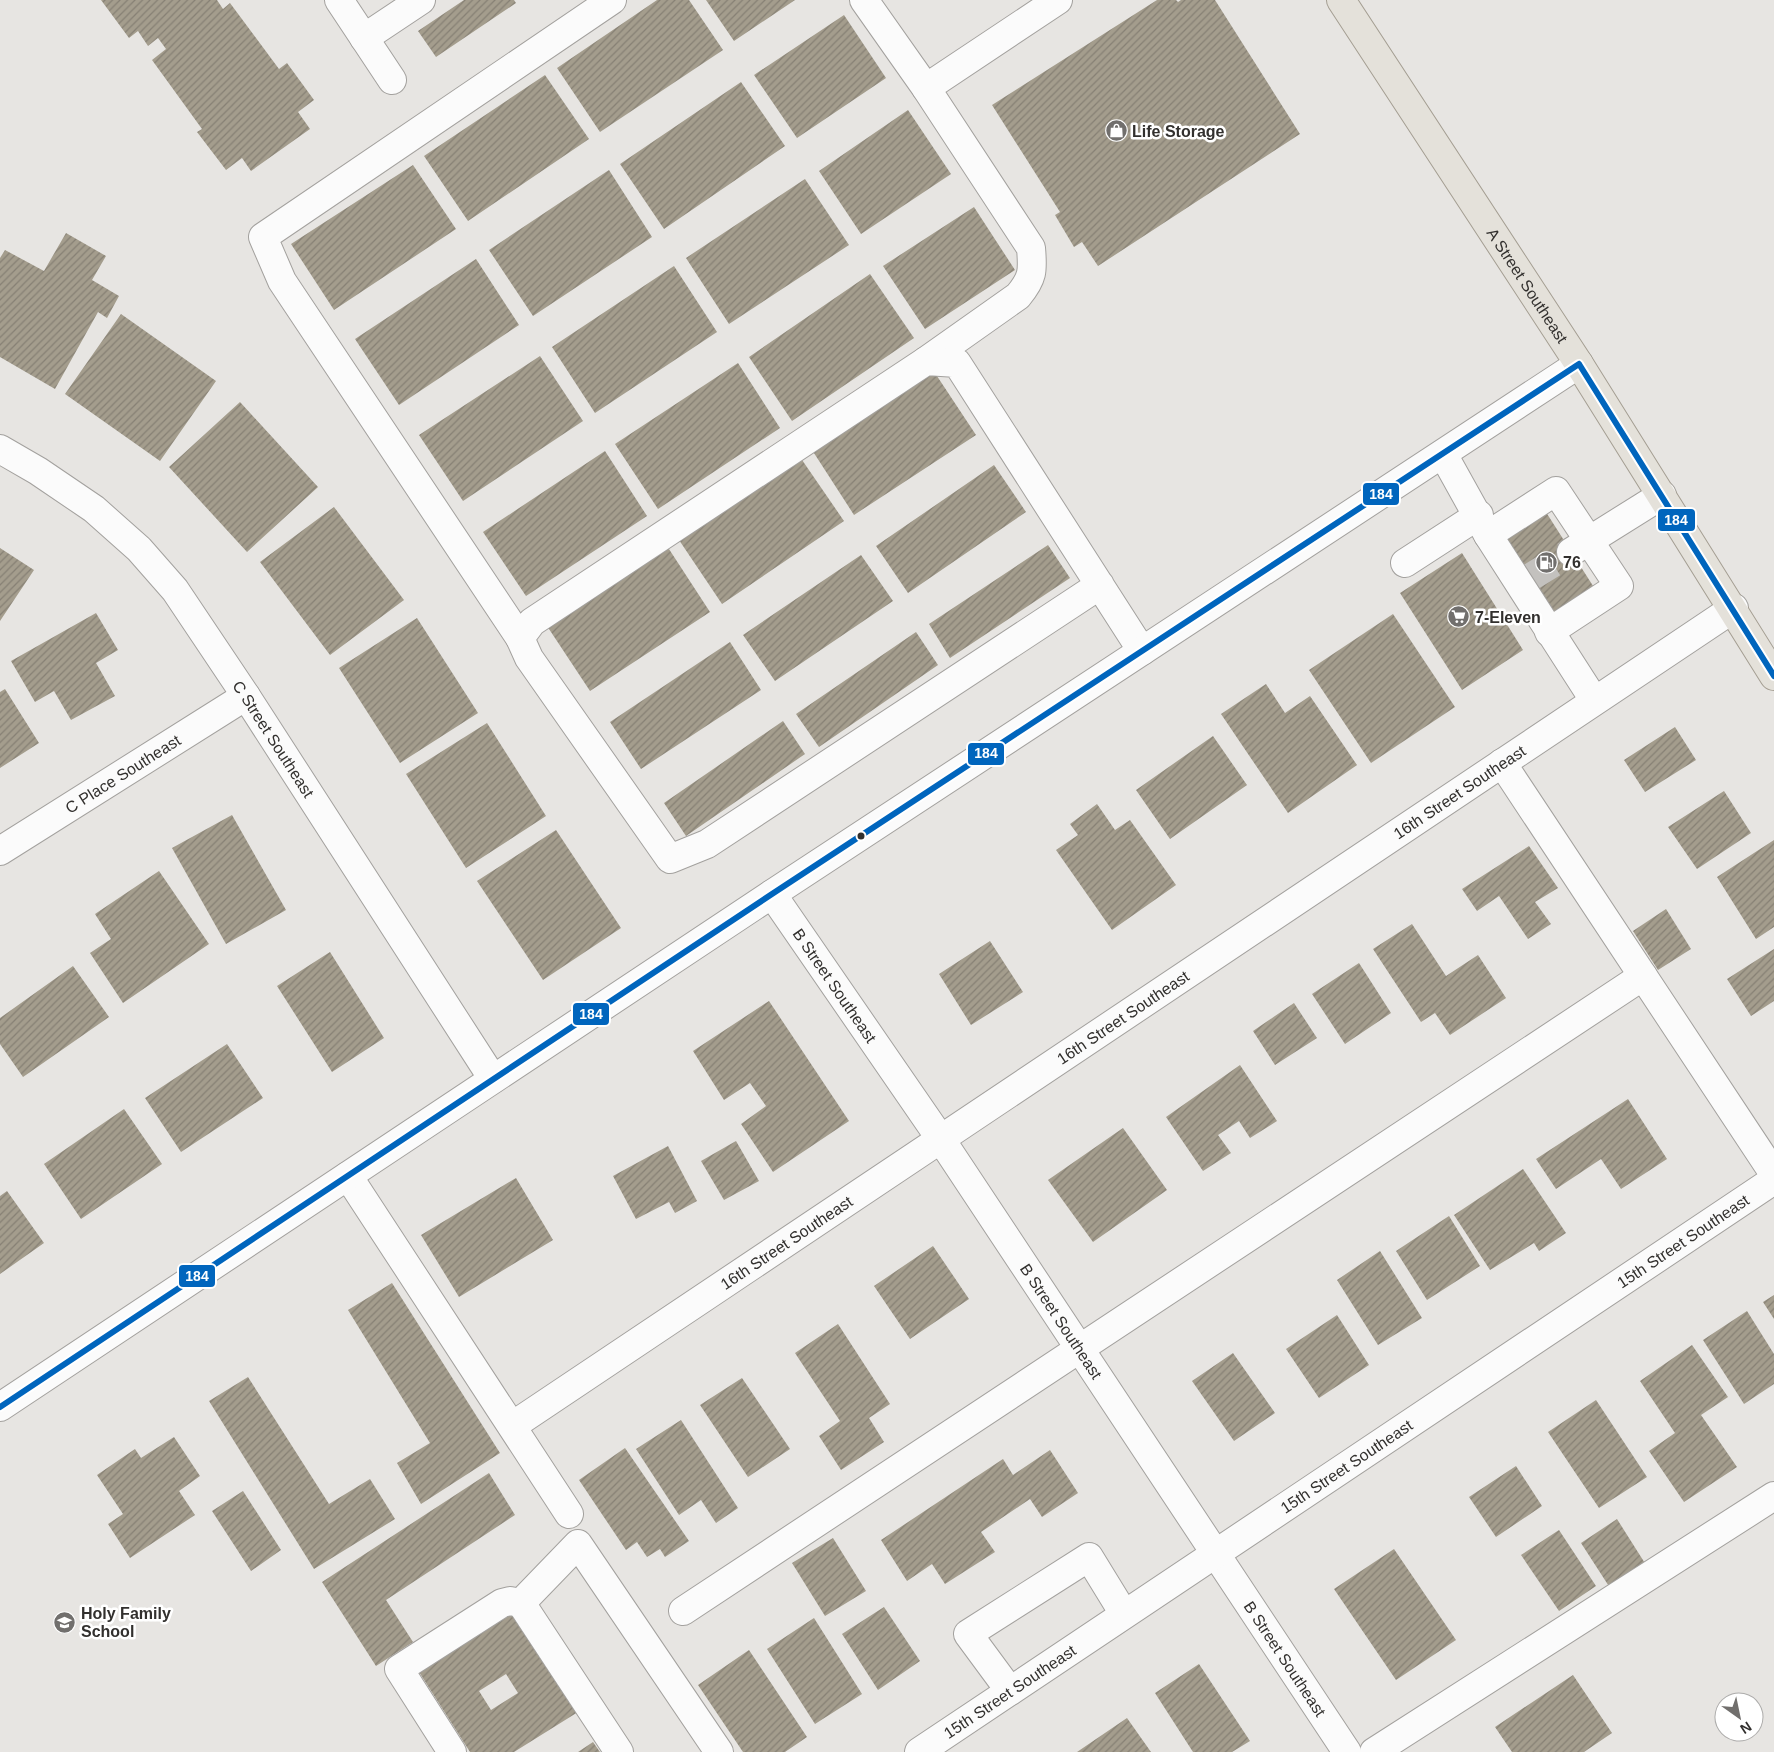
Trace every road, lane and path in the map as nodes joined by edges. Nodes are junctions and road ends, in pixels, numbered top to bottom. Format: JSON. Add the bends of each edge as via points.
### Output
{"nodes":[{"id":1,"x":339,"y":0,"type":"edge"},
{"id":2,"x":422,"y":0,"type":"edge"},
{"id":3,"x":612,"y":0,"type":"edge"},
{"id":4,"x":864,"y":0,"type":"edge"},
{"id":5,"x":1058,"y":0,"type":"edge"},
{"id":6,"x":1341,"y":0,"type":"edge"},
{"id":7,"x":364,"y":38,"type":"junction"},
{"id":8,"x":392,"y":80,"type":"dead end"},
{"id":9,"x":926,"y":88,"type":"junction"},
{"id":10,"x":926,"y":361,"type":"junction"},
{"id":11,"x":1579,"y":364,"type":"junction"},
{"id":12,"x":0,"y":449,"type":"edge"},
{"id":13,"x":1443,"y":454,"type":"junction"},
{"id":14,"x":1662,"y":495,"type":"junction"},
{"id":15,"x":1483,"y":525,"type":"junction"},
{"id":16,"x":1580,"y":546,"type":"junction"},
{"id":17,"x":1405,"y":563,"type":"dead end"},
{"id":18,"x":1100,"y":585,"type":"junction"},
{"id":19,"x":1734,"y":608,"type":"junction"},
{"id":20,"x":1549,"y":632,"type":"junction"},
{"id":21,"x":520,"y":638,"type":"junction"},
{"id":22,"x":1142,"y":651,"type":"junction"},
{"id":23,"x":1774,"y":676,"type":"edge"},
{"id":24,"x":246,"y":696,"type":"junction"},
{"id":25,"x":1594,"y":700,"type":"junction"},
{"id":26,"x":1502,"y":763,"type":"junction"},
{"id":27,"x":0,"y":851,"type":"edge"},
{"id":28,"x":772,"y":894,"type":"junction"},
{"id":29,"x":1643,"y":976,"type":"junction"},
{"id":30,"x":493,"y":1079,"type":"junction"},
{"id":31,"x":940,"y":1138,"type":"junction"},
{"id":32,"x":1774,"y":1174,"type":"edge"},
{"id":33,"x":348,"y":1176,"type":"junction"},
{"id":34,"x":1774,"y":1180,"type":"edge"},
{"id":35,"x":1080,"y":1349,"type":"junction"},
{"id":36,"x":0,"y":1407,"type":"edge"},
{"id":37,"x":512,"y":1426,"type":"junction"},
{"id":38,"x":1774,"y":1496,"type":"edge"},
{"id":39,"x":569,"y":1514,"type":"dead end"},
{"id":40,"x":1215,"y":1553,"type":"junction"},
{"id":41,"x":521,"y":1603,"type":"junction"},
{"id":42,"x":683,"y":1611,"type":"dead end"},
{"id":43,"x":1124,"y":1614,"type":"junction"},
{"id":44,"x":1010,"y":1691,"type":"junction"},
{"id":45,"x":452,"y":1752,"type":"edge"},
{"id":46,"x":619,"y":1752,"type":"edge"},
{"id":47,"x":719,"y":1752,"type":"edge"},
{"id":48,"x":919,"y":1752,"type":"edge"},
{"id":49,"x":1347,"y":1752,"type":"edge"},
{"id":50,"x":1374,"y":1752,"type":"edge"}],
"edges":[{"from":1,"to":7,"type":"street"},
{"from":2,"to":7,"type":"street"},
{"from":3,"to":21,"type":"street","via":[[263,237],[282,280]]},
{"from":4,"to":9,"type":"street"},
{"from":5,"to":9,"type":"street"},
{"from":6,"to":11,"type":"main road","name":"A Street Southeast"},
{"from":7,"to":8,"type":"street"},
{"from":9,"to":10,"type":"street","via":[[1031,248],[1033,271],[1018,296]]},
{"from":10,"to":18,"type":"street","via":[[957,364]]},
{"from":10,"to":21,"type":"street","via":[[532,622]]},
{"from":11,"to":13,"type":"street"},
{"from":11,"to":14,"type":"main road","name":"A Street Southeast"},
{"from":12,"to":24,"type":"street","name":"C Street Southeast","via":[[94,509],[139,549],[175,590]]},
{"from":13,"to":15,"type":"street"},
{"from":13,"to":22,"type":"street"},
{"from":14,"to":16,"type":"street"},
{"from":14,"to":19,"type":"main road","name":"A Street Southeast"},
{"from":15,"to":16,"type":"street","via":[[1556,491]]},
{"from":15,"to":17,"type":"street"},
{"from":15,"to":20,"type":"street","via":[[1524,581]]},
{"from":16,"to":20,"type":"street","via":[[1619,586]]},
{"from":18,"to":21,"type":"street","via":[[707,844],[670,859],[529,658]]},
{"from":18,"to":22,"type":"street"},
{"from":19,"to":23,"type":"main road","name":"A Street Southeast"},
{"from":19,"to":25,"type":"street","name":"16th Street Southeast"},
{"from":20,"to":25,"type":"street"},
{"from":22,"to":28,"type":"street"},
{"from":24,"to":27,"type":"street","name":"C Place Southeast"},
{"from":24,"to":30,"type":"street","name":"C Street Southeast"},
{"from":25,"to":26,"type":"street","name":"16th Street Southeast"},
{"from":26,"to":29,"type":"street"},
{"from":26,"to":31,"type":"street","name":"16th Street Southeast"},
{"from":28,"to":30,"type":"street"},
{"from":28,"to":31,"type":"street","name":"B Street Southeast"},
{"from":29,"to":32,"type":"street"},
{"from":29,"to":35,"type":"street"},
{"from":30,"to":33,"type":"street"},
{"from":31,"to":35,"type":"street","name":"B Street Southeast"},
{"from":31,"to":37,"type":"street","name":"16th Street Southeast"},
{"from":33,"to":36,"type":"street"},
{"from":33,"to":37,"type":"street"},
{"from":34,"to":40,"type":"street","name":"15th Street Southeast"},
{"from":35,"to":40,"type":"street","name":"B Street Southeast"},
{"from":35,"to":42,"type":"street"},
{"from":37,"to":39,"type":"street"},
{"from":38,"to":50,"type":"street"},
{"from":40,"to":43,"type":"street","name":"15th Street Southeast"},
{"from":40,"to":49,"type":"street","name":"B Street Southeast"},
{"from":41,"to":45,"type":"street","via":[[502,1603],[399,1669]]},
{"from":41,"to":46,"type":"street"},
{"from":41,"to":47,"type":"street","via":[[578,1544]]},
{"from":43,"to":44,"type":"street","name":"15th Street Southeast"},
{"from":43,"to":44,"type":"street","via":[[1089,1557],[968,1634]]},
{"from":44,"to":48,"type":"street","name":"15th Street Southeast"}]}
